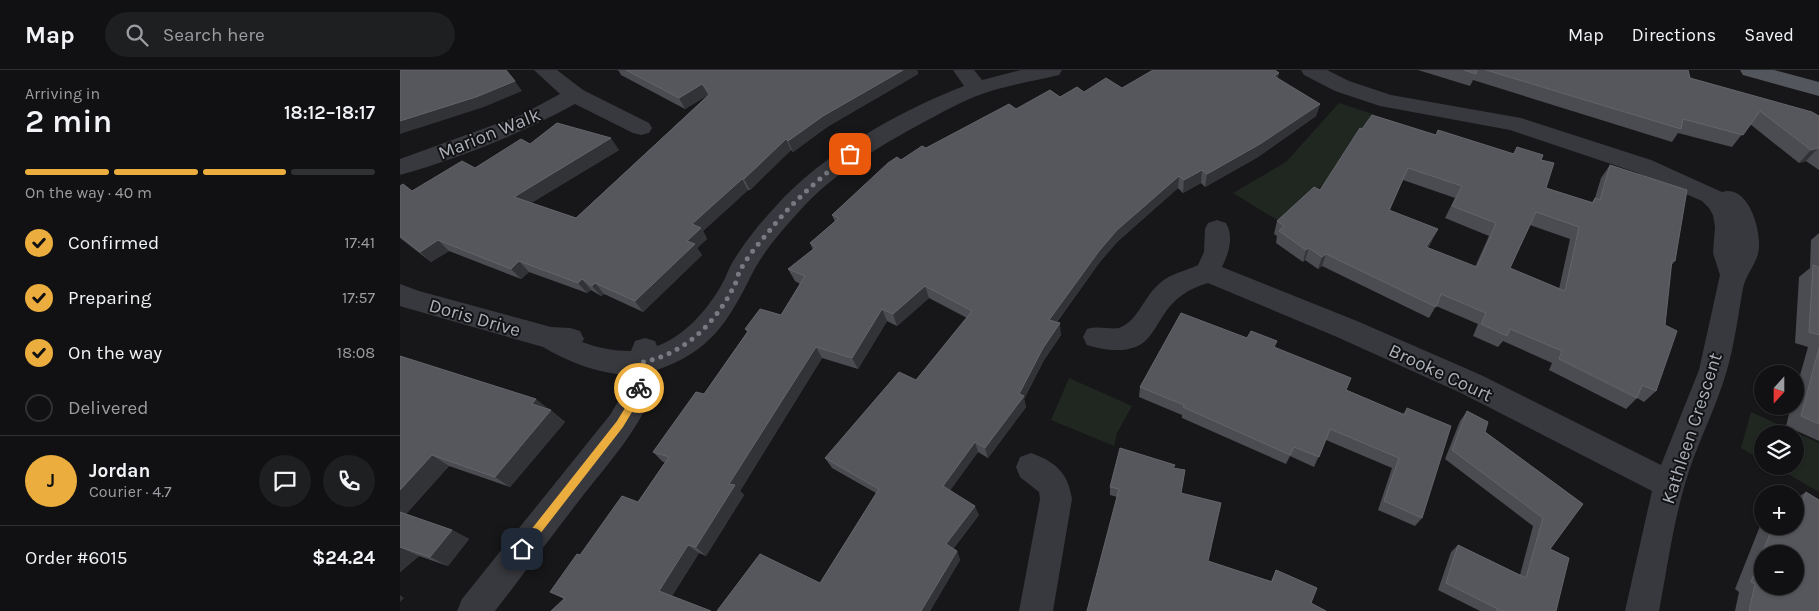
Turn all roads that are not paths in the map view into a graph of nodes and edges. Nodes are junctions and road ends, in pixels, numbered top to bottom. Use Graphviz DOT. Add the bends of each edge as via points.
graph roads {
  1 [pos="544,70"];
  2 [pos="963,70"];
  3 [pos="1052,70"];
  4 [pos="1311,70"];
  5 [pos="1750,70"];
  6 [pos="977,88"];
  7 [pos="1819,89"];
  8 [pos="575,95"];
  9 [pos="641,128"];
  10 [pos="400,167"];
  11 [pos="1217,228"];
  12 [pos="1207,272"];
  13 [pos="400,294"];
  14 [pos="1097,337"];
  15 [pos="644,355"];
  16 [pos="1031,467"];
  17 [pos="1669,484"];
  18 [pos="474,611"];
  19 [pos="1036,611"];
  20 [pos="1642,611"];
  1 -- 8 [label="street"];
  2 -- 6 [label="street"];
  3 -- 6 [label="street, Doris Drive"];
  4 -- 17 [label="street, Kathleen Crescent" via="1342,86 1388,101 1513,123 1643,166 1710,195 1718,204 1725,215 1726,253 1733,275 1713,370"];
  5 -- 7 [label="main road"];
  6 -- 15 [label="street, Doris Drive" via="885,133 850,154 814,182 770,229 739,273 721,307 694,339 660,359"];
  8 -- 9 [label="street"];
  8 -- 10 [label="street, Marion Walk" via="529,120"];
  11 -- 12 [label="street" via="1217,252"];
  12 -- 14 [label="street" via="1186,279 1164,295 1130,336 1120,340"];
  12 -- 17 [label="street, Brooke Court" via="1471,384"];
  13 -- 15 [label="street, Doris Drive" via="551,338 568,349 609,362"];
  15 -- 18 [label="street" via="642,380 635,400 620,424"];
  16 -- 19 [label="street" via="1054,485 1056,499"];
  17 -- 20 [label="street, Kathleen Crescent"];
}
